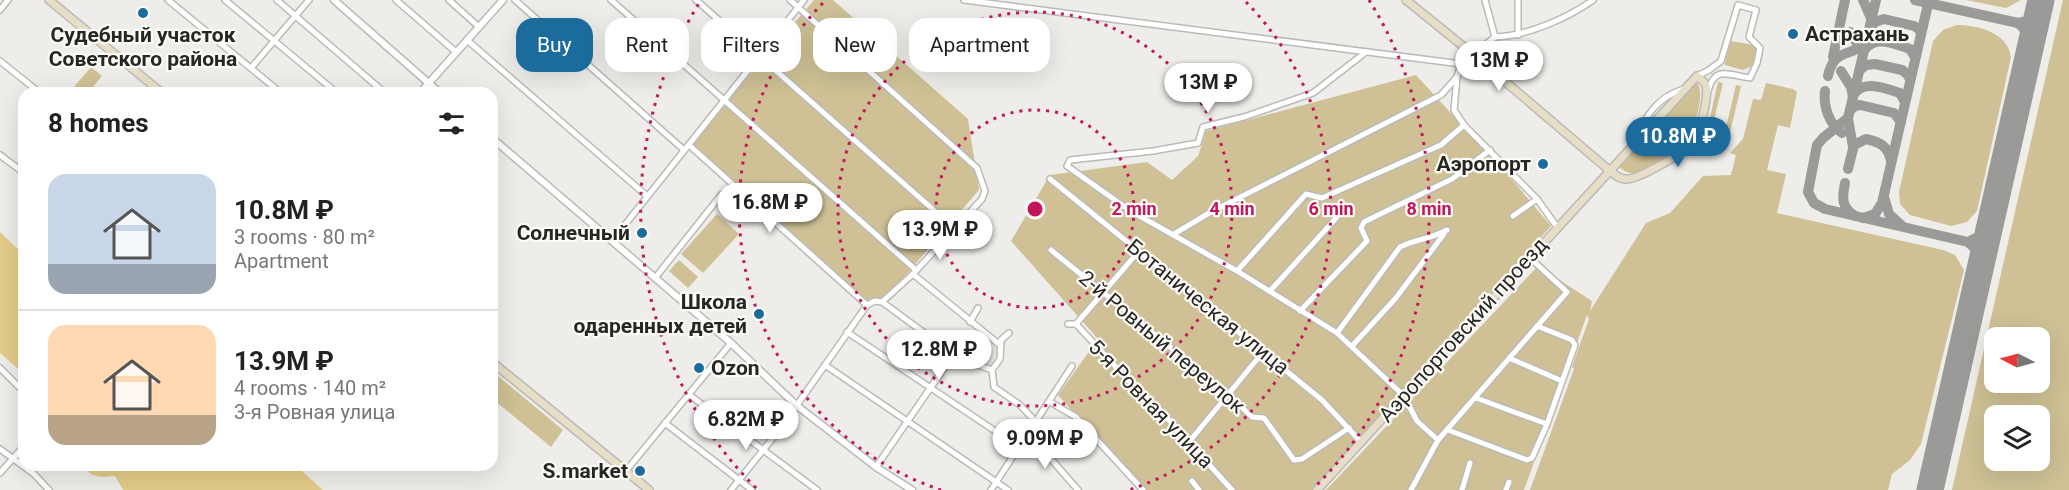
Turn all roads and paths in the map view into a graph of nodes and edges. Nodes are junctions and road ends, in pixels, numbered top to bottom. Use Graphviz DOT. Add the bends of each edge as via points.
graph roads {
  1 [pos="9,0"];
  2 [pos="49,0"];
  3 [pos="168,0"];
  4 [pos="225,0"];
  5 [pos="277,0"];
  6 [pos="309,0"];
  7 [pos="334,0"];
  8 [pos="396,0"];
  9 [pos="449,0"];
  10 [pos="503,0"];
  11 [pos="515,0"];
  12 [pos="611,0"];
  13 [pos="696,0"];
  14 [pos="790,0"];
  15 [pos="804,0"];
  16 [pos="964,0"];
  17 [pos="1485,0"];
  18 [pos="1518,0"];
  19 [pos="1593,0"];
  20 [pos="1409,1"];
  21 [pos="798,7"];
  22 [pos="0,10"];
  23 [pos="296,16"];
  24 [pos="717,18"];
  25 [pos="790,18"];
  26 [pos="479,27"];
  27 [pos="1518,35"];
  28 [pos="1496,37"];
  29 [pos="467,40"];
  30 [pos="274,41"];
  31 [pos="456,52"];
  32 [pos="1366,52"];
  33 [pos="1474,55"];
  34 [pos="0,61"];
  35 [pos="1461,64"];
  36 [pos="251,68"];
  37 [pos="748,72"];
  38 [pos="779,72"];
  39 [pos="1697,76"];
  40 [pos="1457,77"];
  41 [pos="429,83"];
  42 [pos="32,87"];
  43 [pos="151,87"];
  44 [pos="274,87"];
  45 [pos="330,87"];
  46 [pos="378,87"];
  47 [pos="425,87"];
  48 [pos="433,87"];
  49 [pos="1706,95"];
  50 [pos="724,101"];
  51 [pos="1464,125"];
  52 [pos="498,143"];
  53 [pos="686,147"];
  54 [pos="1490,150"];
  55 [pos="0,155"];
  56 [pos="18,168"];
  57 [pos="1610,170"];
  58 [pos="1050,179"];
  59 [pos="721,195"];
  60 [pos="647,196"];
  61 [pos="1537,199"];
  62 [pos="1513,216"];
  63 [pos="1337,217"];
  64 [pos="1557,227"];
  65 [pos="954,228"];
  66 [pos="1174,234"];
  67 [pos="612,241"];
  68 [pos="1051,250"];
  69 [pos="1139,251"];
  70 [pos="1529,258"];
  71 [pos="1237,271"];
  72 [pos="915,272"];
  73 [pos="655,278"];
  74 [pos="1270,291"];
  75 [pos="1104,292"];
  76 [pos="882,302"];
  77 [pos="867,305"];
  78 [pos="978,308"];
  79 [pos="1300,311"];
  80 [pos="970,322"];
  81 [pos="1068,324"];
  82 [pos="1076,324"];
  83 [pos="1537,326"];
  84 [pos="847,332"];
  85 [pos="1009,333"];
  86 [pos="1337,333"];
  87 [pos="731,343"];
  88 [pos="1000,345"];
  89 [pos="1352,346"];
  90 [pos="955,352"];
  91 [pos="1263,352"];
  92 [pos="1509,358"];
  93 [pos="825,365"];
  94 [pos="1072,366"];
  95 [pos="498,367"];
  96 [pos="0,368"];
  97 [pos="992,370"];
  98 [pos="1562,381"];
  99 [pos="18,386"];
  100 [pos="930,388"];
  101 [pos="688,394"];
  102 [pos="1229,395"];
  103 [pos="1404,396"];
  104 [pos="1476,398"];
  105 [pos="1050,402"];
  106 [pos="796,405"];
  107 [pos="908,422"];
  108 [pos="1036,422"];
  109 [pos="665,423"];
  110 [pos="1547,424"];
  111 [pos="1348,428"];
  112 [pos="1448,430"];
  113 [pos="1029,434"];
  114 [pos="1438,440"];
  115 [pos="1361,441"];
  116 [pos="1189,442"];
  117 [pos="1019,447"];
  118 [pos="0,449"];
  119 [pos="764,449"];
  120 [pos="18,453"];
  121 [pos="14,458"];
  122 [pos="18,461"];
  123 [pos="1470,463"];
  124 [pos="876,467"];
  125 [pos="30,471"];
  126 [pos="625,472"];
  127 [pos="0,473"];
  128 [pos="739,480"];
  129 [pos="1192,481"];
  130 [pos="996,482"];
  131 [pos="1509,482"];
  132 [pos="49,490"];
  133 [pos="649,490"];
  134 [pos="731,490"];
  135 [pos="752,490"];
  136 [pos="817,490"];
  137 [pos="912,490"];
  138 [pos="991,490"];
  139 [pos="1008,490"];
  140 [pos="1078,490"];
  141 [pos="1143,490"];
  142 [pos="1199,490"];
  143 [pos="1232,490"];
  144 [pos="1317,490"];
  145 [pos="1411,490"];
  146 [pos="1462,490"];
  147 [pos="1506,490"];
  1 -- 22 [label="street"];
  2 -- 43 [label="main road"];
  3 -- 36 [label="street"];
  4 -- 30 [label="street"];
  5 -- 23 [label="street"];
  6 -- 23 [label="street"];
  7 -- 41 [label="street"];
  8 -- 31 [label="street"];
  9 -- 26 [label="street"];
  10 -- 26 [label="street"];
  11 -- 53 [label="street"];
  12 -- 50 [label="street"];
  13 -- 24 [label="street"];
  14 -- 21 [label="street"];
  15 -- 21 [label="street"];
  16 -- 32 [label="street"];
  17 -- 28 [label="street"];
  18 -- 27 [label="street"];
  19 -- 27 [label="street"];
  20 -- 33 [label="main road"];
  21 -- 25 [label="street"];
  21 -- 65 [label="street" via="977,168 986,191"];
  23 -- 30 [label="street"];
  23 -- 46 [label="street"];
  26 -- 29 [label="street"];
  27 -- 28 [label="street"];
  28 -- 33 [label="street"];
  29 -- 31 [label="street"];
  29 -- 60 [label="street"];
  30 -- 36 [label="street"];
  30 -- 45 [label="street"];
  31 -- 41 [label="street"];
  32 -- 35 [label="street"];
  32 -- 66 [label="street" via="1313,93 1203,127 1198,142 1070,160 1066,166 1129,210"];
  33 -- 35 [label="street"];
  33 -- 57 [label="main road"];
  34 -- 42 [label="street"];
  35 -- 40 [label="street"];
  36 -- 44 [label="street"];
  37 -- 50 [label="street"];
  38 -- 65 [label="street"];
  39 -- 49 [label="main road" via="1706,86"];
  39 -- 49 [label="street" via="1720,61 1738,5 1756,10 1749,37 1760,48 1750,78 1715,75"];
  39 -- 57 [label="main road, Аэропортовский проезд"];
  40 -- 51 [label="street" via="1454,110"];
  40 -- 66 [label="street" via="1441,95"];
  41 -- 47 [label="street"];
  41 -- 48 [label="street"];
  49 -- 57 [label="main road" via="1692,144 1633,179 1621,178"];
  50 -- 53 [label="street"];
  50 -- 72 [label="street"];
  51 -- 54 [label="street"];
  51 -- 71 [label="street" via="1441,145 1322,198 1306,194"];
  52 -- 67 [label="street"];
  53 -- 60 [label="street"];
  53 -- 77 [label="street"];
  54 -- 61 [label="street"];
  54 -- 79 [label="street" via="1452,179 1364,222 1361,228 1367,241"];
  55 -- 56 [label="street"];
  57 -- 64 [label="main road, Аэропортовский проезд"];
  58 -- 69 [label="street, Ботаническая улица"];
  59 -- 73 [label="street"];
  60 -- 67 [label="street"];
  61 -- 62 [label="street"];
  61 -- 64 [label="street"];
  63 -- 74 [label="street"];
  64 -- 70 [label="main road, Аэропортовский проезд"];
  65 -- 72 [label="street"];
  66 -- 71 [label="street"];
  67 -- 73 [label="street"];
  68 -- 75 [label="street, 2-й Ровный переулок"];
  69 -- 75 [label="street"];
  69 -- 91 [label="street, Ботаническая улица"];
  70 -- 83 [label="street" via="1567,292"];
  70 -- 103 [label="main road, Аэропортовский проезд"];
  71 -- 74 [label="street"];
  72 -- 76 [label="street"];
  72 -- 80 [label="street"];
  73 -- 87 [label="street"];
  74 -- 79 [label="street"];
  75 -- 82 [label="street"];
  75 -- 102 [label="street, 2-й Ровный переулок"];
  76 -- 77 [label="street"];
  76 -- 90 [label="street"];
  77 -- 84 [label="street"];
  78 -- 80 [label="street"];
  79 -- 86 [label="street"];
  80 -- 88 [label="street"];
  81 -- 82 [label="street, 5-я Ровная улица"];
  82 -- 116 [label="street, 5-я Ровная улица"];
  83 -- 92 [label="street"];
  83 -- 98 [label="street" via="1574,342"];
  84 -- 93 [label="street"];
  84 -- 100 [label="street"];
  85 -- 88 [label="street"];
  86 -- 89 [label="street"];
  86 -- 89 [label="street" via="1400,246 1447,230"];
  87 -- 101 [label="street"];
  87 -- 106 [label="street"];
  88 -- 97 [label="street" via="1001,355"];
  89 -- 103 [label="street"];
  90 -- 97 [label="street"];
  90 -- 100 [label="street"];
  91 -- 102 [label="street"];
  91 -- 111 [label="street, Ботаническая улица" via="1322,400"];
  92 -- 98 [label="street"];
  92 -- 104 [label="street"];
  93 -- 106 [label="street"];
  93 -- 107 [label="street"];
  94 -- 105 [label="street"];
  95 -- 126 [label="main road"];
  96 -- 99 [label="street"];
  97 -- 108 [label="street" via="994,387 1017,402"];
  98 -- 110 [label="street"];
  100 -- 107 [label="street"];
  100 -- 117 [label="street"];
  101 -- 109 [label="street"];
  101 -- 119 [label="street"];
  102 -- 111 [label="street, 2-й Ровный переулок" via="1252,417 1263,418 1294,460 1302,459"];
  102 -- 116 [label="street"];
  103 -- 114 [label="street" via="1417,421"];
  103 -- 115 [label="main road, Аэропортовский проезд"];
  104 -- 110 [label="street"];
  104 -- 112 [label="street"];
  105 -- 108 [label="street"];
  105 -- 141 [label="street" via="1076,417"];
  106 -- 119 [label="street"];
  106 -- 124 [label="street"];
  107 -- 124 [label="street"];
  107 -- 130 [label="street"];
  108 -- 113 [label="street"];
  109 -- 126 [label="street"];
  109 -- 128 [label="street"];
  110 -- 112 [label="street" via="1532,458 1527,460"];
  111 -- 115 [label="street, Ботаническая улица"];
  112 -- 114 [label="street"];
  113 -- 117 [label="street"];
  113 -- 140 [label="street"];
  114 -- 145 [label="street"];
  115 -- 144 [label="main road, Аэропортовский проезд"];
  116 -- 143 [label="street, 5-я Ровная улица"];
  117 -- 130 [label="street"];
  118 -- 121 [label="street"];
  119 -- 128 [label="street"];
  119 -- 136 [label="street"];
  120 -- 121 [label="street"];
  121 -- 122 [label="street"];
  121 -- 127 [label="street"];
  123 -- 146 [label="street"];
  124 -- 137 [label="street"];
  125 -- 132 [label="street"];
  126 -- 133 [label="main road"];
  128 -- 134 [label="street"];
  128 -- 135 [label="street"];
  129 -- 142 [label="street"];
  130 -- 138 [label="street"];
  130 -- 139 [label="street"];
  131 -- 147 [label="street"];
}
